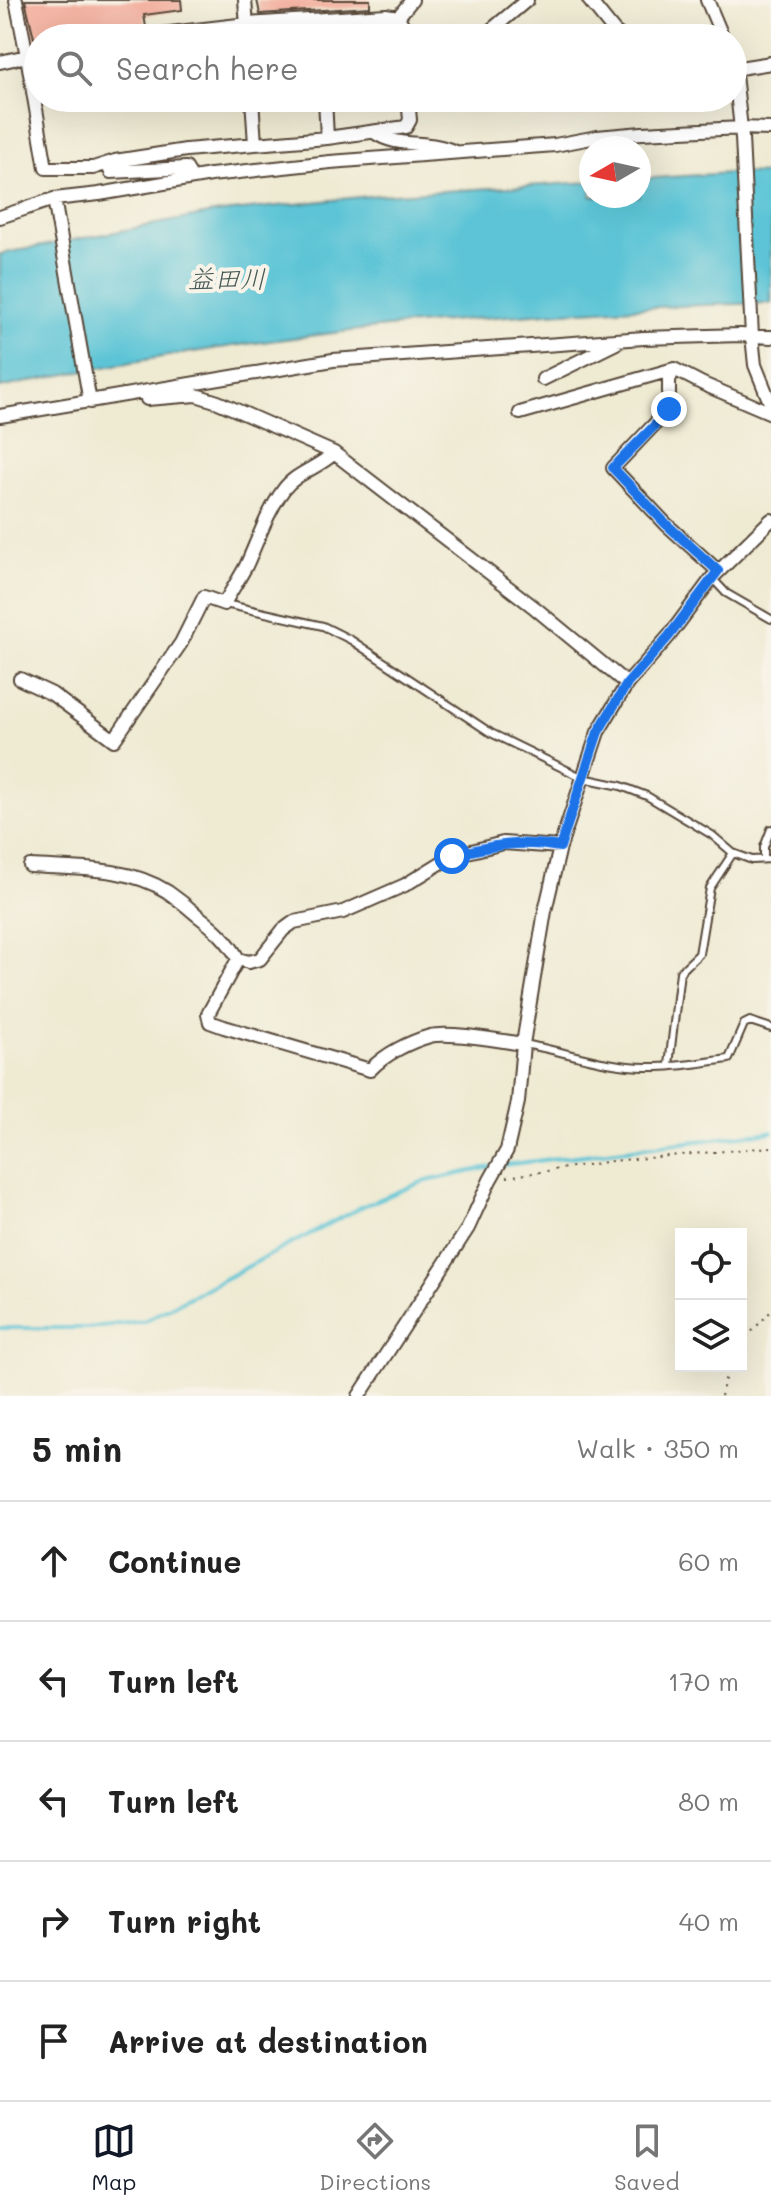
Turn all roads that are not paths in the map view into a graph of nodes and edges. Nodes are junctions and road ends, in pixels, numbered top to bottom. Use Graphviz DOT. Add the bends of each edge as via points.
graph roads {
  1 [pos="16,0"];
  2 [pos="245,0"];
  3 [pos="412,0"];
  4 [pos="527,0"];
  5 [pos="589,0"];
  6 [pos="707,0"];
  7 [pos="398,17"];
  8 [pos="320,20"];
  9 [pos="247,24"];
  10 [pos="320,24"];
  11 [pos="402,24"];
  12 [pos="498,24"];
  13 [pos="606,24"];
  14 [pos="717,24"];
  15 [pos="24,28"];
  16 [pos="24,57"];
  17 [pos="0,62"];
  18 [pos="771,63"];
  19 [pos="747,68"];
  20 [pos="39,112"];
  21 [pos="253,112"];
  22 [pos="326,112"];
  23 [pos="409,112"];
  24 [pos="739,112"];
  25 [pos="771,129"];
  26 [pos="374,132"];
  27 [pos="742,133"];
  28 [pos="327,138"];
  29 [pos="255,144"];
  30 [pos="456,153"];
  31 [pos="107,164"];
  32 [pos="192,178"];
  33 [pos="54,199"];
  34 [pos="0,217"];
  35 [pos="751,331"];
  36 [pos="771,337"];
  37 [pos="623,339"];
  38 [pos="674,369"];
  39 [pos="543,379"];
  40 [pos="123,396"];
  41 [pos="89,397"];
  42 [pos="771,405"];
  43 [pos="520,413"];
  44 [pos="771,413"];
  45 [pos="0,416"];
  46 [pos="334,453"];
  47 [pos="771,520"];
  48 [pos="715,574"];
  49 [pos="224,604"];
  50 [pos="771,619"];
  51 [pos="20,679"];
  52 [pos="627,684"];
  53 [pos="583,778"];
  54 [pos="771,829"];
  55 [pos="560,847"];
  56 [pos="733,853"];
  57 [pos="767,859"];
  58 [pos="30,866"];
  59 [pos="238,959"];
  60 [pos="771,1028"];
  61 [pos="523,1044"];
  62 [pos="669,1065"];
  63 [pos="359,1396"];
  1 -- 15 [label="street"];
  2 -- 9 [label="street"];
  3 -- 7 [label="street"];
  4 -- 12 [label="street"];
  5 -- 13 [label="street"];
  6 -- 14 [label="street"];
  7 -- 8 [label="street"];
  7 -- 11 [label="street"];
  8 -- 9 [label="street"];
  8 -- 10 [label="street"];
  16 -- 17 [label="street"];
  18 -- 19 [label="street"];
  20 -- 31 [label="street" via="46,168"];
  21 -- 29 [label="street"];
  22 -- 28 [label="street"];
  23 -- 26 [label="street" via="406,127"];
  24 -- 27 [label="street"];
  25 -- 27 [label="street"];
  26 -- 28 [label="street"];
  26 -- 30 [label="street" via="383,139 444,146"];
  27 -- 30 [label="street" via="642,133"];
  27 -- 35 [label="street"];
  28 -- 29 [label="street"];
  29 -- 31 [label="street"];
  30 -- 32 [label="street"];
  31 -- 32 [label="street" via="111,172 186,168"];
  32 -- 33 [label="street"];
  33 -- 34 [label="street"];
  33 -- 41 [label="street"];
  35 -- 36 [label="street"];
  35 -- 37 [label="street"];
  35 -- 42 [label="street" via="755,365"];
  37 -- 39 [label="street"];
  37 -- 40 [label="street" via="333,360"];
  38 -- 43 [label="street"];
  38 -- 44 [label="street"];
  38 -- 48 [label="street" via="669,409 613,468"];
  40 -- 41 [label="street"];
  40 -- 46 [label="street" via="135,400 196,395"];
  41 -- 45 [label="street"];
  46 -- 49 [label="street" via="285,489"];
  46 -- 52 [label="street"];
  47 -- 48 [label="street"];
  48 -- 50 [label="lane" via="726,593"];
  48 -- 52 [label="street"];
  49 -- 51 [label="street" via="204,597 181,643 114,740 52,694"];
  49 -- 53 [label="lane" via="323,626 491,733"];
  52 -- 53 [label="street" via="598,732"];
  53 -- 55 [label="street"];
  53 -- 56 [label="lane" via="647,796"];
  54 -- 57 [label="lane" via="764,847"];
  55 -- 59 [label="street" via="503,843 452,856 405,885 343,912 294,922 260,959"];
  55 -- 61 [label="street"];
  56 -- 57 [label="lane"];
  56 -- 62 [label="lane" via="710,888 699,954 680,972"];
  58 -- 59 [label="street" via="108,871 166,891 209,924"];
  59 -- 61 [label="street" via="208,1014 210,1022 370,1070 399,1049 432,1035"];
  60 -- 62 [label="lane" via="744,1024 729,1059"];
  61 -- 62 [label="lane" via="611,1064"];
  61 -- 63 [label="street" via="507,1150 460,1241"];
}
